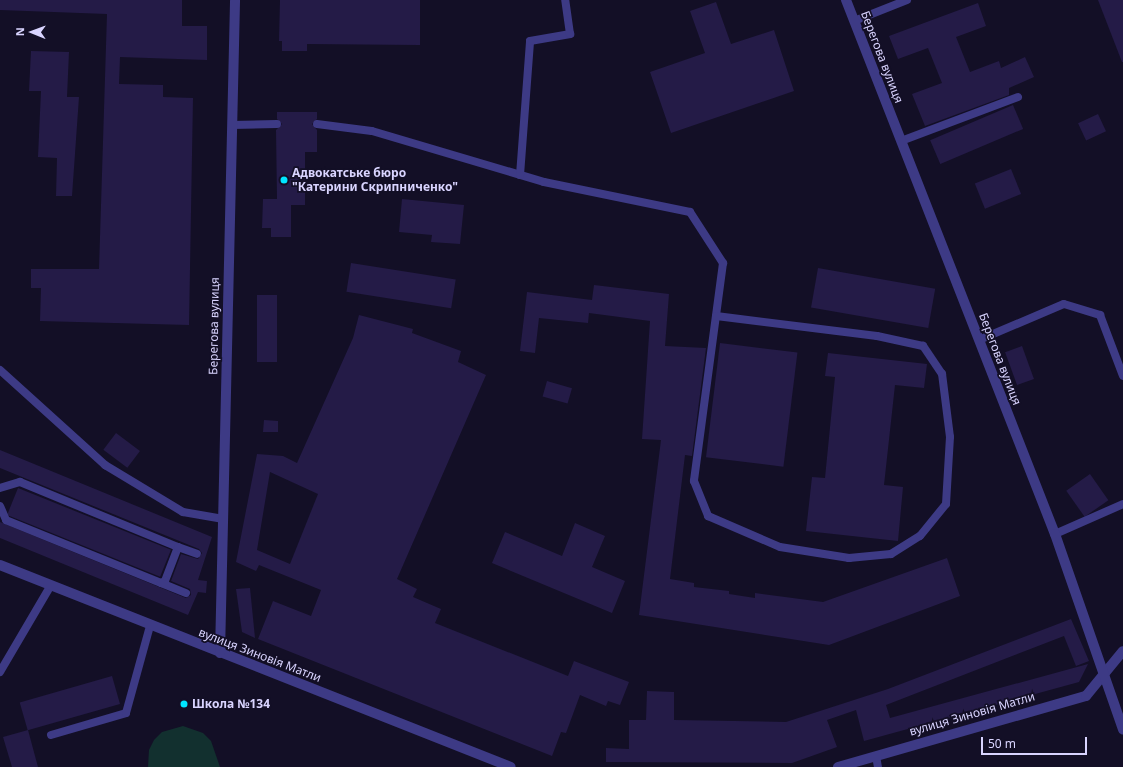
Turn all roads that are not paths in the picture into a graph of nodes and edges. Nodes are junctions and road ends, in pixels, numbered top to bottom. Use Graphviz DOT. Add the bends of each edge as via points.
graph roads {
  1 [pos="235,0"];
  2 [pos="565,0"];
  3 [pos="846,0"];
  4 [pos="907,0"];
  5 [pos="854,21"];
  6 [pos="1018,97"];
  7 [pos="277,124"];
  8 [pos="317,124"];
  9 [pos="232,125"];
  10 [pos="901,141"];
  11 [pos="520,175"];
  12 [pos="716,316"];
  13 [pos="979,340"];
  14 [pos="0,370"];
  15 [pos="1123,376"];
  16 [pos="0,488"];
  17 [pos="1123,504"];
  18 [pos="0,506"];
  19 [pos="223,519"];
  20 [pos="1055,534"];
  21 [pos="178,548"];
  22 [pos="197,554"];
  23 [pos="0,565"];
  24 [pos="161,583"];
  25 [pos="51,586"];
  26 [pos="186,593"];
  27 [pos="150,626"];
  28 [pos="1123,651"];
  29 [pos="220,653"];
  30 [pos="0,672"];
  31 [pos="1106,675"];
  32 [pos="1123,729"];
  33 [pos="51,735"];
  34 [pos="876,756"];
  35 [pos="511,767"];
  36 [pos="838,767"];
  37 [pos="878,767"];
  1 -- 9 [label="street, Берегова вулиця"];
  2 -- 11 [label="lane" via="570,34 530,42"];
  3 -- 5 [label="street, Берегова вулиця"];
  4 -- 5 [label="lane"];
  5 -- 10 [label="street, Берегова вулиця"];
  6 -- 10 [label="lane"];
  7 -- 9 [label="lane"];
  8 -- 11 [label="lane" via="372,131"];
  9 -- 19 [label="street, Берегова вулиця"];
  10 -- 13 [label="street, Берегова вулиця"];
  11 -- 12 [label="lane" via="690,212 723,263"];
  12 -- 12 [label="lane" via="694,481 708,516 780,547 849,558 891,554 920,536 946,504 950,437 942,374 923,346 877,336"];
  13 -- 15 [label="lane" via="1064,304 1100,315"];
  13 -- 20 [label="street, Берегова вулиця"];
  14 -- 19 [label="lane" via="106,465 183,512"];
  16 -- 21 [label="lane" via="20,482"];
  17 -- 20 [label="lane"];
  18 -- 24 [label="lane" via="6,520"];
  19 -- 29 [label="street, Берегова вулиця"];
  20 -- 31 [label="street, Берегова вулиця"];
  21 -- 22 [label="lane"];
  21 -- 24 [label="lane" via="165,581"];
  23 -- 25 [label="street, вулиця Зиновія Матли"];
  24 -- 26 [label="lane"];
  25 -- 27 [label="street, вулиця Зиновія Матли"];
  25 -- 30 [label="lane"];
  27 -- 29 [label="street, вулиця Зиновія Матли"];
  27 -- 33 [label="lane" via="126,713"];
  28 -- 31 [label="street, вулиця Зиновія Матли"];
  29 -- 35 [label="street, вулиця Зиновія Матли"];
  31 -- 32 [label="street, Берегова вулиця"];
  31 -- 34 [label="street, вулиця Зиновія Матли" via="1086,696"];
  34 -- 36 [label="street, вулиця Зиновія Матли"];
  34 -- 37 [label="lane"];
}
